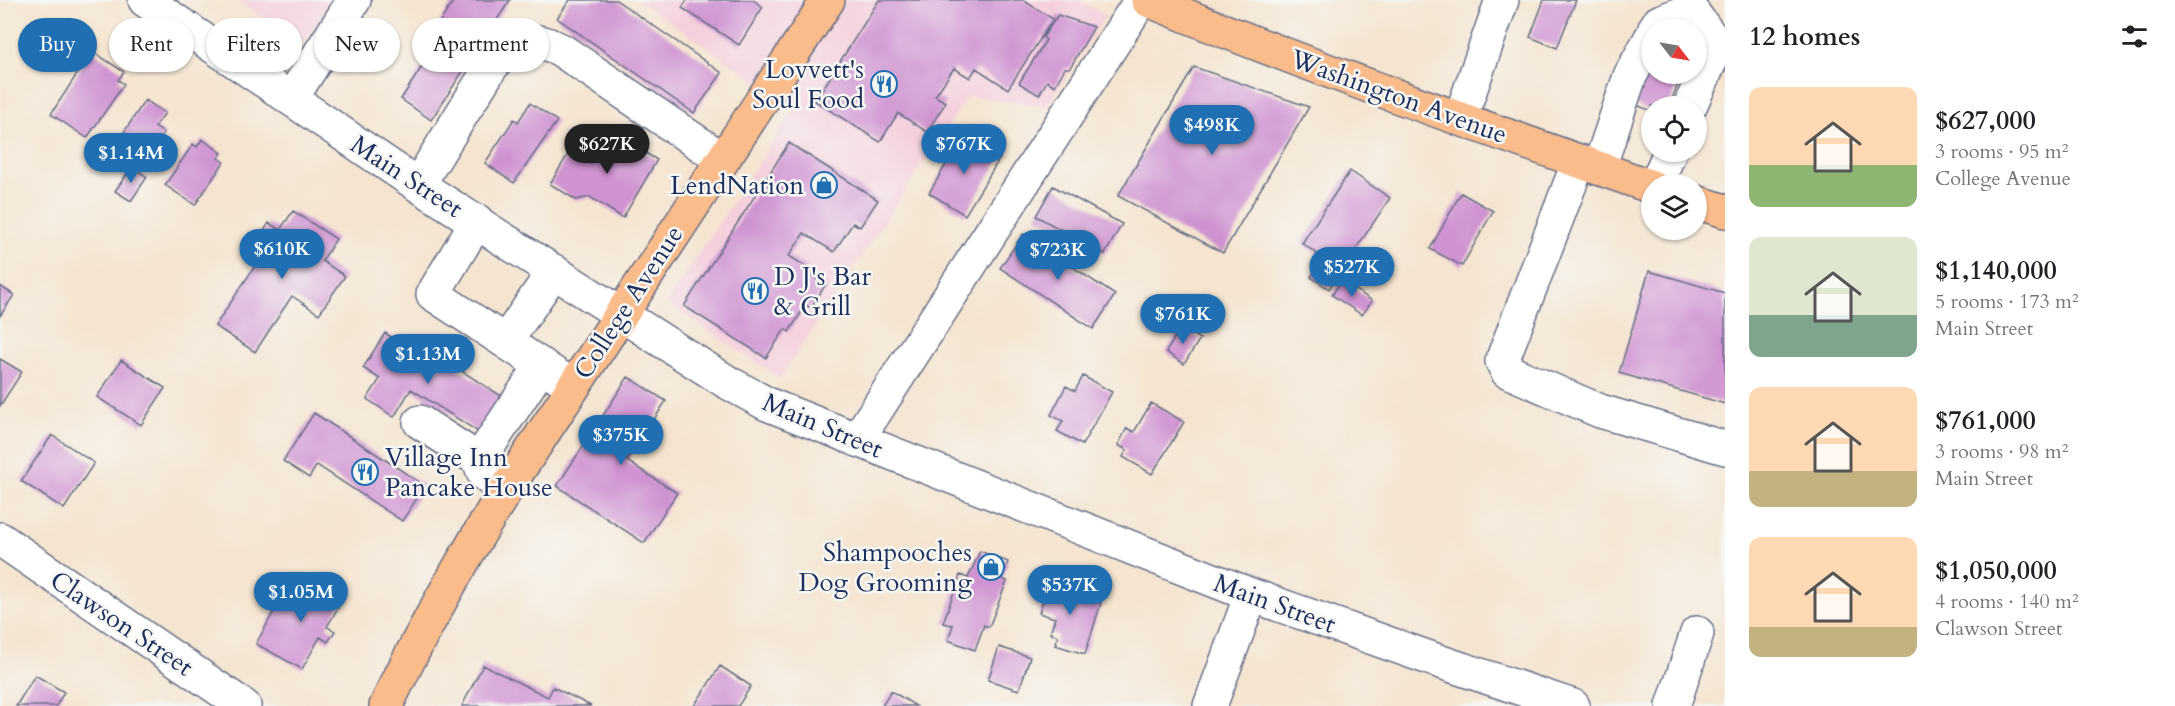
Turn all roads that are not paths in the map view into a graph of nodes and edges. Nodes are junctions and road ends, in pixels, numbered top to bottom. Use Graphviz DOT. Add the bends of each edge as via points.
graph roads {
  1 [pos="146,0"];
  2 [pos="354,0"];
  3 [pos="828,0"];
  4 [pos="1502,0"];
  5 [pos="1154,1"];
  6 [pos="1669,18"];
  7 [pos="1697,18"];
  8 [pos="1707,32"];
  9 [pos="1641,56"];
  10 [pos="1707,68"];
  11 [pos="291,99"];
  12 [pos="1460,119"];
  13 [pos="722,159"];
  14 [pos="1589,165"];
  15 [pos="1641,183"];
  16 [pos="418,185"];
  17 [pos="1707,205"];
  18 [pos="1725,211"];
  19 [pos="477,221"];
  20 [pos="554,271"];
  21 [pos="621,312"];
  22 [pos="506,341"];
  23 [pos="542,365"];
  24 [pos="573,386"];
  25 [pos="420,422"];
  26 [pos="857,440"];
  27 [pos="1725,448"];
  28 [pos="479,460"];
  29 [pos="505,491"];
  30 [pos="0,539"];
  31 [pos="1251,595"];
  32 [pos="1697,633"];
  33 [pos="244,706"];
  34 [pos="386,706"];
  35 [pos="1210,706"];
  36 [pos="1573,706"];
  37 [pos="1673,706"];
  1 -- 11 [label="street, Main Street"];
  2 -- 11 [label="street"];
  3 -- 13 [label="main road, College Avenue"];
  4 -- 12 [label="street"];
  5 -- 12 [label="main road, Washington Avenue" via="1244,39"];
  5 -- 26 [label="street"];
  6 -- 7 [label="street" via="1682,13"];
  8 -- 10 [label="street" via="1714,53"];
  9 -- 14 [label="street"];
  11 -- 16 [label="street, Main Street"];
  12 -- 14 [label="main road, Washington Avenue"];
  13 -- 16 [label="street" via="561,51 546,43 530,41 514,45 491,67"];
  13 -- 21 [label="main road, College Avenue"];
  14 -- 15 [label="main road, Washington Avenue"];
  14 -- 27 [label="street" via="1502,360 1507,371 1600,411"];
  16 -- 19 [label="street, Main Street"];
  17 -- 18 [label="main road"];
  19 -- 20 [label="street, Main Street"];
  19 -- 22 [label="street" via="433,294"];
  20 -- 21 [label="street, Main Street"];
  20 -- 22 [label="street"];
  21 -- 24 [label="main road, College Avenue"];
  21 -- 26 [label="street, Main Street" via="767,404"];
  22 -- 23 [label="street"];
  23 -- 24 [label="street"];
  23 -- 28 [label="street"];
  24 -- 29 [label="main road, College Avenue"];
  25 -- 28 [label="street"];
  26 -- 31 [label="street, Main Street"];
  28 -- 29 [label="street" via="484,474"];
  29 -- 34 [label="main road, College Avenue" via="464,557"];
  30 -- 33 [label="street, Clawson Street"];
  31 -- 35 [label="street"];
  31 -- 36 [label="street, Main Street"];
  32 -- 37 [label="street"];
}
